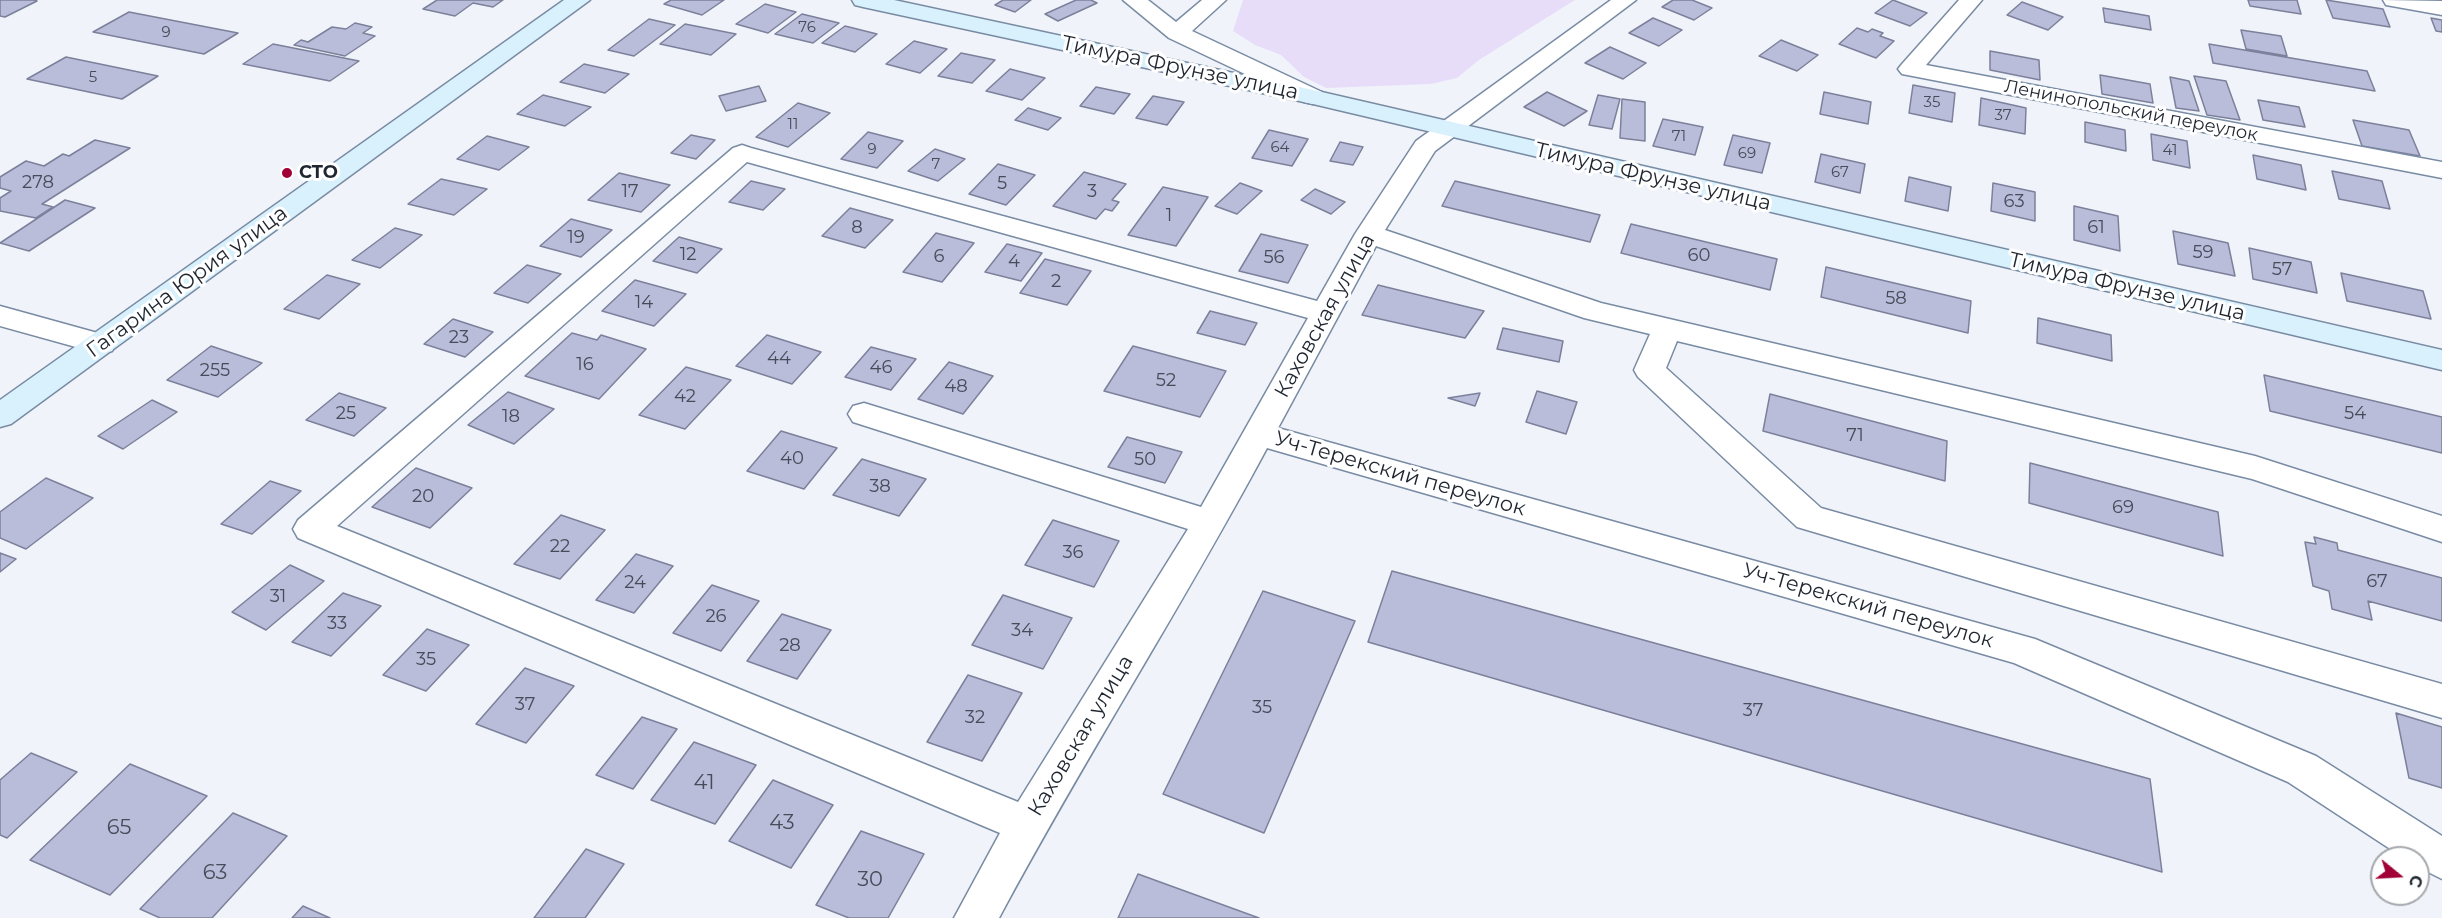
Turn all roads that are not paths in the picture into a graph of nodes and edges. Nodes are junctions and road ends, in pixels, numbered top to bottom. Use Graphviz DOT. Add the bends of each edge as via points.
graph roads {
  1 [pos="579,0"];
  2 [pos="863,0"];
  3 [pos="1134,0"];
  4 [pos="1215,0"];
  5 [pos="1625,0"];
  6 [pos="1971,0"];
  7 [pos="2394,0"];
  8 [pos="2442,8"];
  9 [pos="1177,33"];
  10 [pos="1313,97"];
  11 [pos="1446,129"];
  12 [pos="2442,170"];
  13 [pos="1369,234"];
  14 [pos="1326,313"];
  15 [pos="0,316"];
  16 [pos="1667,330"];
  17 [pos="101,344"];
  18 [pos="2442,360"];
  19 [pos="864,414"];
  20 [pos="0,417"];
  21 [pos="1261,435"];
  22 [pos="1210,523"];
  23 [pos="2442,529"];
  24 [pos="2442,700"];
  25 [pos="1027,825"];
  26 [pos="2442,859"];
  27 [pos="976,918"];
  1 -- 17 [label="main road, Гагарина Юрия улица"];
  2 -- 10 [label="main road, Тимура Фрунзе улица"];
  3 -- 9 [label="street"];
  4 -- 9 [label="street, Тимура Фрунзе улица"];
  5 -- 11 [label="street, Каховская улица"];
  6 -- 12 [label="street, Ленинопольский переулок" via="1910,69"];
  7 -- 8 [label="street"];
  9 -- 10 [label="street"];
  10 -- 11 [label="main road, Тимура Фрунзе улица"];
  11 -- 13 [label="street, Каховская улица" via="1425,146"];
  11 -- 18 [label="main road, Тимура Фрунзе улица"];
  13 -- 14 [label="street, Каховская улица"];
  13 -- 16 [label="street" via="1594,311"];
  14 -- 21 [label="street, Каховская улица"];
  14 -- 25 [label="street" via="742,153 310,529"];
  15 -- 17 [label="street"];
  16 -- 23 [label="street" via="2255,468"];
  16 -- 24 [label="street" via="1649,370 1809,518"];
  17 -- 20 [label="main road, Гагарина Юрия улица"];
  19 -- 22 [label="street"];
  21 -- 22 [label="street, Каховская улица"];
  21 -- 26 [label="street, Уч-Терекский переулок" via="2022,650 2302,769"];
  22 -- 25 [label="street, Каховская улица"];
  25 -- 27 [label="street, Каховская улица"];
}
